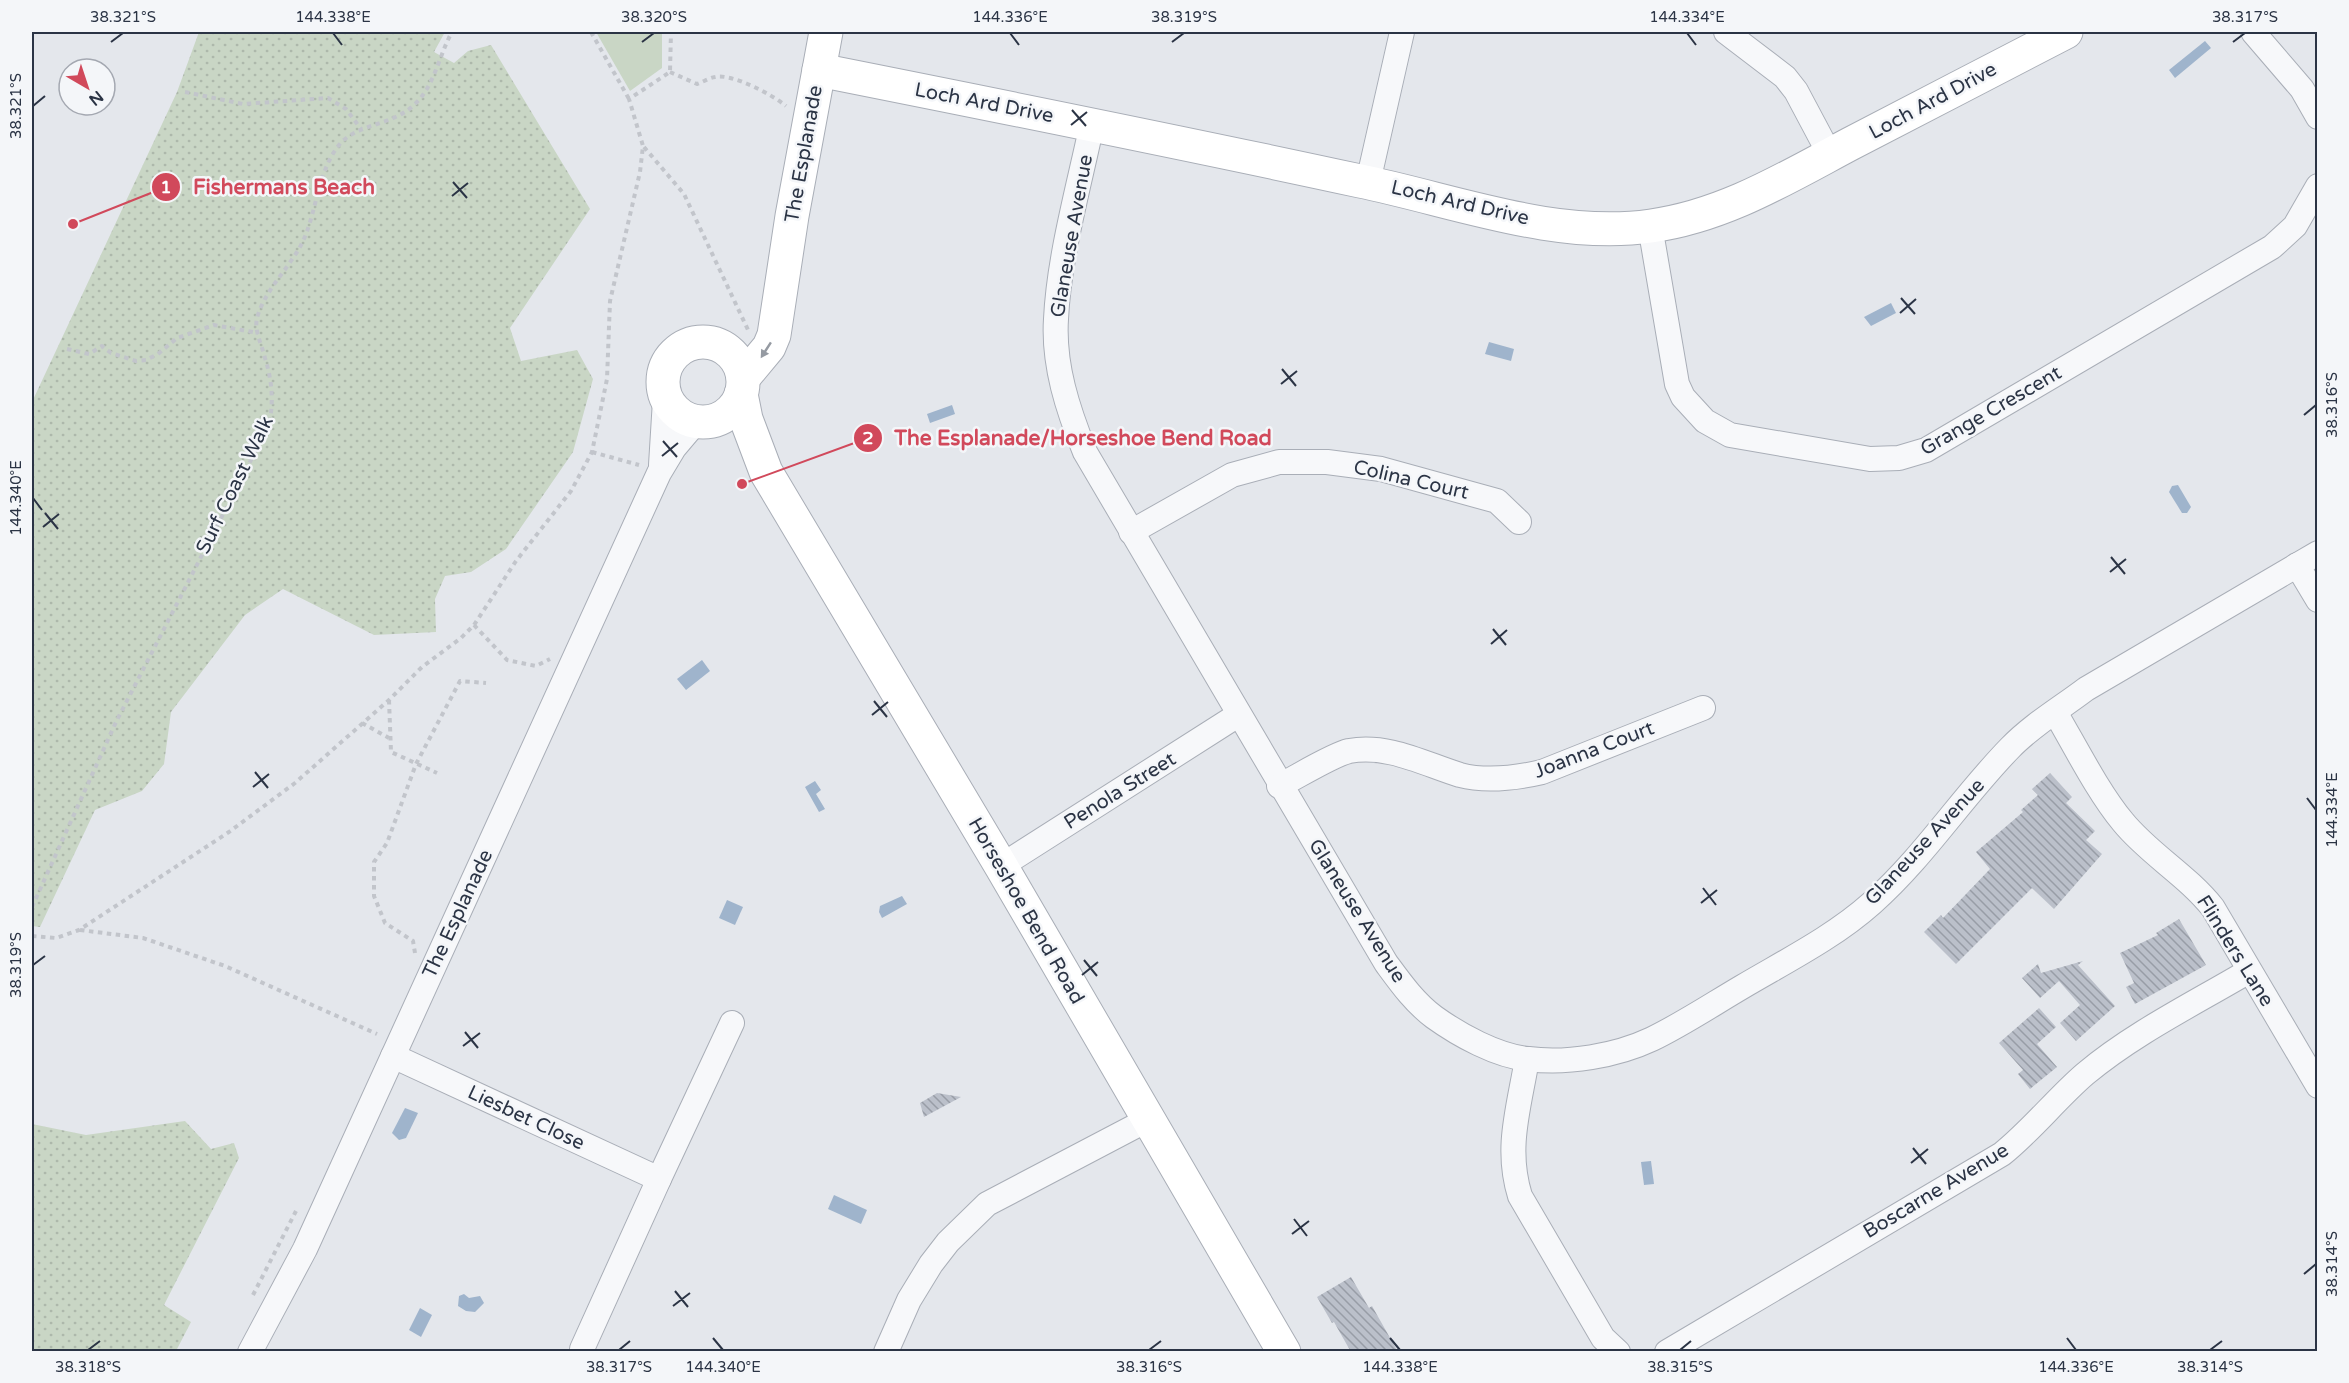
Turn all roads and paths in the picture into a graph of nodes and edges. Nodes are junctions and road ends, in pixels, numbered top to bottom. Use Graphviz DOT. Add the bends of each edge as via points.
graph roads {
  1 [pos="452,32"];
  2 [pos="591,32"];
  3 [pos="671,32"];
  4 [pos="826,32"];
  5 [pos="1402,32"];
  6 [pos="1726,32"];
  7 [pos="2066,32"];
  8 [pos="2253,32"];
  9 [pos="819,70"];
  10 [pos="670,72"];
  11 [pos="185,92"];
  12 [pos="629,99"];
  13 [pos="810,115"];
  14 [pos="2318,117"];
  15 [pos="1092,124"];
  16 [pos="362,129"];
  17 [pos="643,146"];
  18 [pos="1830,155"];
  19 [pos="1368,182"];
  20 [pos="2318,186"];
  21 [pos="1650,226"];
  22 [pos="783,276"];
  23 [pos="258,333"];
  24 [pos="736,339"];
  25 [pos="67,349"];
  26 [pos="742,385"];
  27 [pos="666,400"];
  28 [pos="707,422"];
  29 [pos="592,452"];
  30 [pos="649,469"];
  31 [pos="766,472"];
  32 [pos="635,475"];
  33 [pos="1519,522"];
  34 [pos="1131,532"];
  35 [pos="2307,559"];
  36 [pos="2318,600"];
  37 [pos="474,625"];
  38 [pos="555,650"];
  39 [pos="486,683"];
  40 [pos="389,700"];
  41 [pos="1703,708"];
  42 [pos="2055,712"];
  43 [pos="1238,716"];
  44 [pos="362,723"];
  45 [pos="389,738"];
  46 [pos="416,764"];
  47 [pos="437,773"];
  48 [pos="1279,786"];
  49 [pos="1001,866"];
  50 [pos="32,908"];
  51 [pos="79,930"];
  52 [pos="32,936"];
  53 [pos="411,960"];
  54 [pos="2249,971"];
  55 [pos="382,1023"];
  56 [pos="732,1023"];
  57 [pos="377,1034"];
  58 [pos="383,1050"];
  59 [pos="1527,1059"];
  60 [pos="2318,1086"];
  61 [pos="1147,1120"];
  62 [pos="659,1179"];
  63 [pos="297,1209"];
  64 [pos="250,1301"];
  65 [pos="582,1349"];
  66 [pos="250,1352"];
  67 [pos="886,1352"];
  68 [pos="1284,1352"];
  69 [pos="1618,1352"];
  70 [pos="1667,1352"];
  1 -- 16 [label="path, Surf Coast Walk" via="432,80 414,106 384,124"];
  2 -- 12 [label="path"];
  3 -- 10 [label="path"];
  4 -- 9 [label="street, The Esplanade"];
  5 -- 19 [label="street"];
  6 -- 18 [label="street" via="1796,91"];
  7 -- 18 [label="street, Loch Ard Drive"];
  8 -- 14 [label="street" via="2302,89"];
  9 -- 13 [label="street, The Esplanade"];
  9 -- 15 [label="street, Loch Ard Drive"];
  10 -- 12 [label="path"];
  10 -- 13 [label="path" via="697,84 718,76 756,87 786,106"];
  11 -- 16 [label="path" via="243,104 328,98 346,109"];
  12 -- 17 [label="path"];
  13 -- 22 [label="street, The Esplanade"];
  15 -- 19 [label="street, Loch Ard Drive"];
  15 -- 34 [label="street, Glaneuse Avenue" via="1060,284 1055,320 1058,358 1073,422 1085,452"];
  16 -- 23 [label="path, Surf Coast Walk" via="339,145 324,172 309,228 260,310"];
  17 -- 24 [label="path" via="684,194 744,326"];
  17 -- 29 [label="path" via="610,301 607,379"];
  18 -- 21 [label="street, Loch Ard Drive" via="1744,200"];
  19 -- 21 [label="street, Loch Ard Drive" via="1580,229"];
  20 -- 21 [label="street, Grange Crescent" via="2295,226 2272,247 1926,450 1884,460 1730,435 1693,409 1677,384"];
  22 -- 24 [label="street, The Esplanade"];
  22 -- 26 [label="street, The Esplanade, one-way" via="774,335"];
  23 -- 25 [label="path" via="214,325 177,338 158,354 136,361 102,346 89,354"];
  23 -- 50 [label="path, Surf Coast Walk" via="272,386 269,425 116,722"];
  24 -- 26 [label="street" via="731,352"];
  24 -- 27 [label="street" via="698,342 673,355 662,380"];
  26 -- 28 [label="street" via="735,405"];
  26 -- 31 [label="street, Horseshoe Bend Road" via="749,430"];
  27 -- 28 [label="street" via="676,413"];
  27 -- 30 [label="street, The Esplanade"];
  28 -- 30 [label="street, The Esplanade"];
  28 -- 31 [label="street, Horseshoe Bend Road" via="734,435"];
  29 -- 30 [label="path"];
  29 -- 37 [label="path" via="571,491 516,561"];
  30 -- 32 [label="path"];
  30 -- 58 [label="street, The Esplanade"];
  31 -- 49 [label="street, Horseshoe Bend Road"];
  33 -- 34 [label="street, Colina Court" via="1497,501 1381,469 1327,462 1279,462 1232,475"];
  34 -- 43 [label="street, Glaneuse Avenue"];
  35 -- 36 [label="street"];
  35 -- 42 [label="street, Glaneuse Avenue" via="2086,689"];
  37 -- 38 [label="path" via="507,660 536,666 550,659"];
  37 -- 40 [label="path"];
  39 -- 46 [label="path" via="460,681"];
  40 -- 44 [label="path"];
  40 -- 45 [label="path"];
  41 -- 48 [label="street, Joanna Court" via="1542,772 1515,778 1462,776 1398,753 1366,751 1348,752"];
  42 -- 54 [label="street, Flinders Lane" via="2121,820 2198,890 2213,908"];
  42 -- 59 [label="street, Glaneuse Avenue" via="2011,746 1908,867 1871,904 1825,938 1651,1040 1572,1060"];
  43 -- 48 [label="street, Glaneuse Avenue"];
  43 -- 49 [label="street, Penola Street"];
  44 -- 45 [label="path"];
  44 -- 51 [label="path" via="295,783 229,832"];
  45 -- 46 [label="path" via="391,752"];
  46 -- 47 [label="path"];
  46 -- 53 [label="path" via="387,843 374,862 374,896 385,923 413,940 416,950"];
  48 -- 59 [label="street, Glaneuse Avenue" via="1407,992 1432,1016 1461,1034"];
  49 -- 61 [label="street, Horseshoe Bend Road"];
  51 -- 52 [label="path" via="56,938"];
  51 -- 57 [label="path" via="143,938 225,966"];
  54 -- 60 [label="street, Flinders Lane"];
  54 -- 70 [label="street, Boscarne Avenue" via="2085,1074 2002,1154"];
  55 -- 57 [label="path"];
  56 -- 62 [label="street"];
  57 -- 58 [label="path"];
  58 -- 62 [label="street, Liesbet Close"];
  58 -- 66 [label="street, The Esplanade" via="305,1249"];
  59 -- 69 [label="street" via="1512,1171 1520,1196 1603,1338"];
  61 -- 67 [label="street" via="987,1204 931,1264 909,1300"];
  61 -- 68 [label="street, Horseshoe Bend Road"];
  62 -- 65 [label="street"];
  63 -- 64 [label="path"];
}
